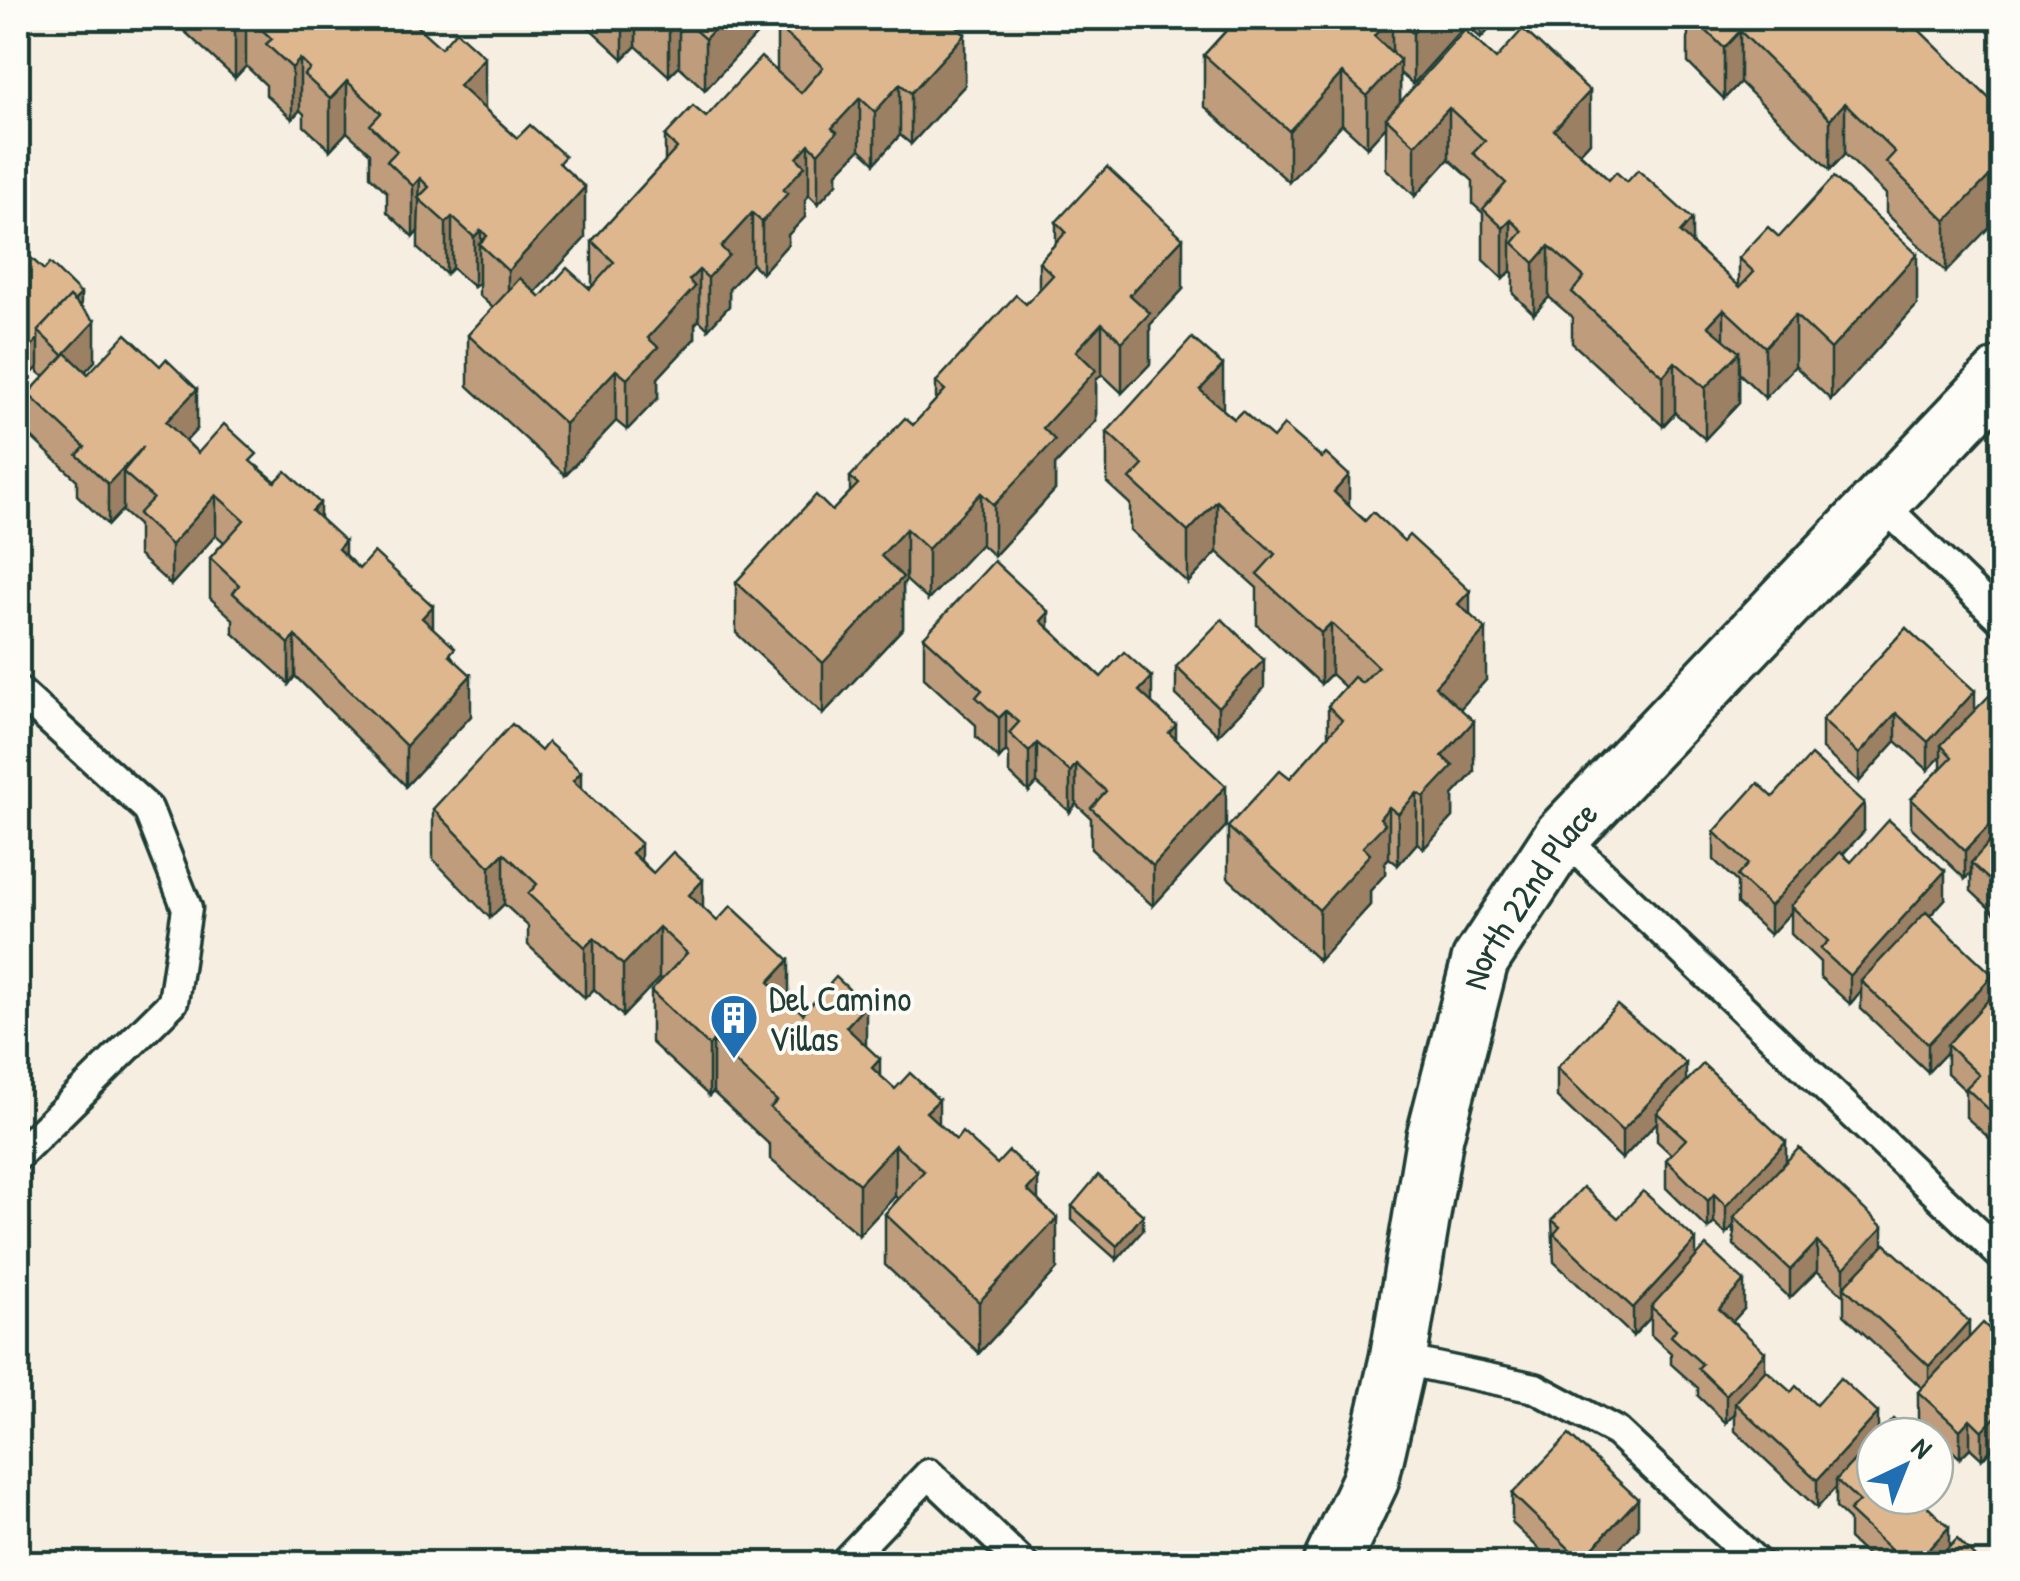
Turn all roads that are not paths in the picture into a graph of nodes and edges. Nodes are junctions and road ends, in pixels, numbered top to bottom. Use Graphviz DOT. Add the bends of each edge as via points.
graph roads {
  1 [pos="2002,375"];
  2 [pos="1881,504"];
  3 [pos="2002,620"];
  4 [pos="18,691"];
  5 [pos="1562,836"];
  6 [pos="18,1154"];
  7 [pos="2002,1256"];
  8 [pos="1398,1360"];
  9 [pos="1742,1558"];
  10 [pos="844,1564"];
  11 [pos="1023,1564"];
  12 [pos="1331,1564"];
  1 -- 2 [label="street, North 22nd Place"];
  2 -- 3 [label="lane"];
  2 -- 5 [label="street, North 22nd Place"];
  4 -- 6 [label="lane" via="148,809 186,908 173,1002"];
  5 -- 7 [label="lane"];
  5 -- 8 [label="street, North 22nd Place" via="1480,961 1435,1136"];
  8 -- 9 [label="lane" via="1535,1388 1604,1425 1660,1470"];
  8 -- 12 [label="street, North 22nd Place" via="1370,1480"];
  10 -- 11 [label="lane" via="929,1474"];
}
